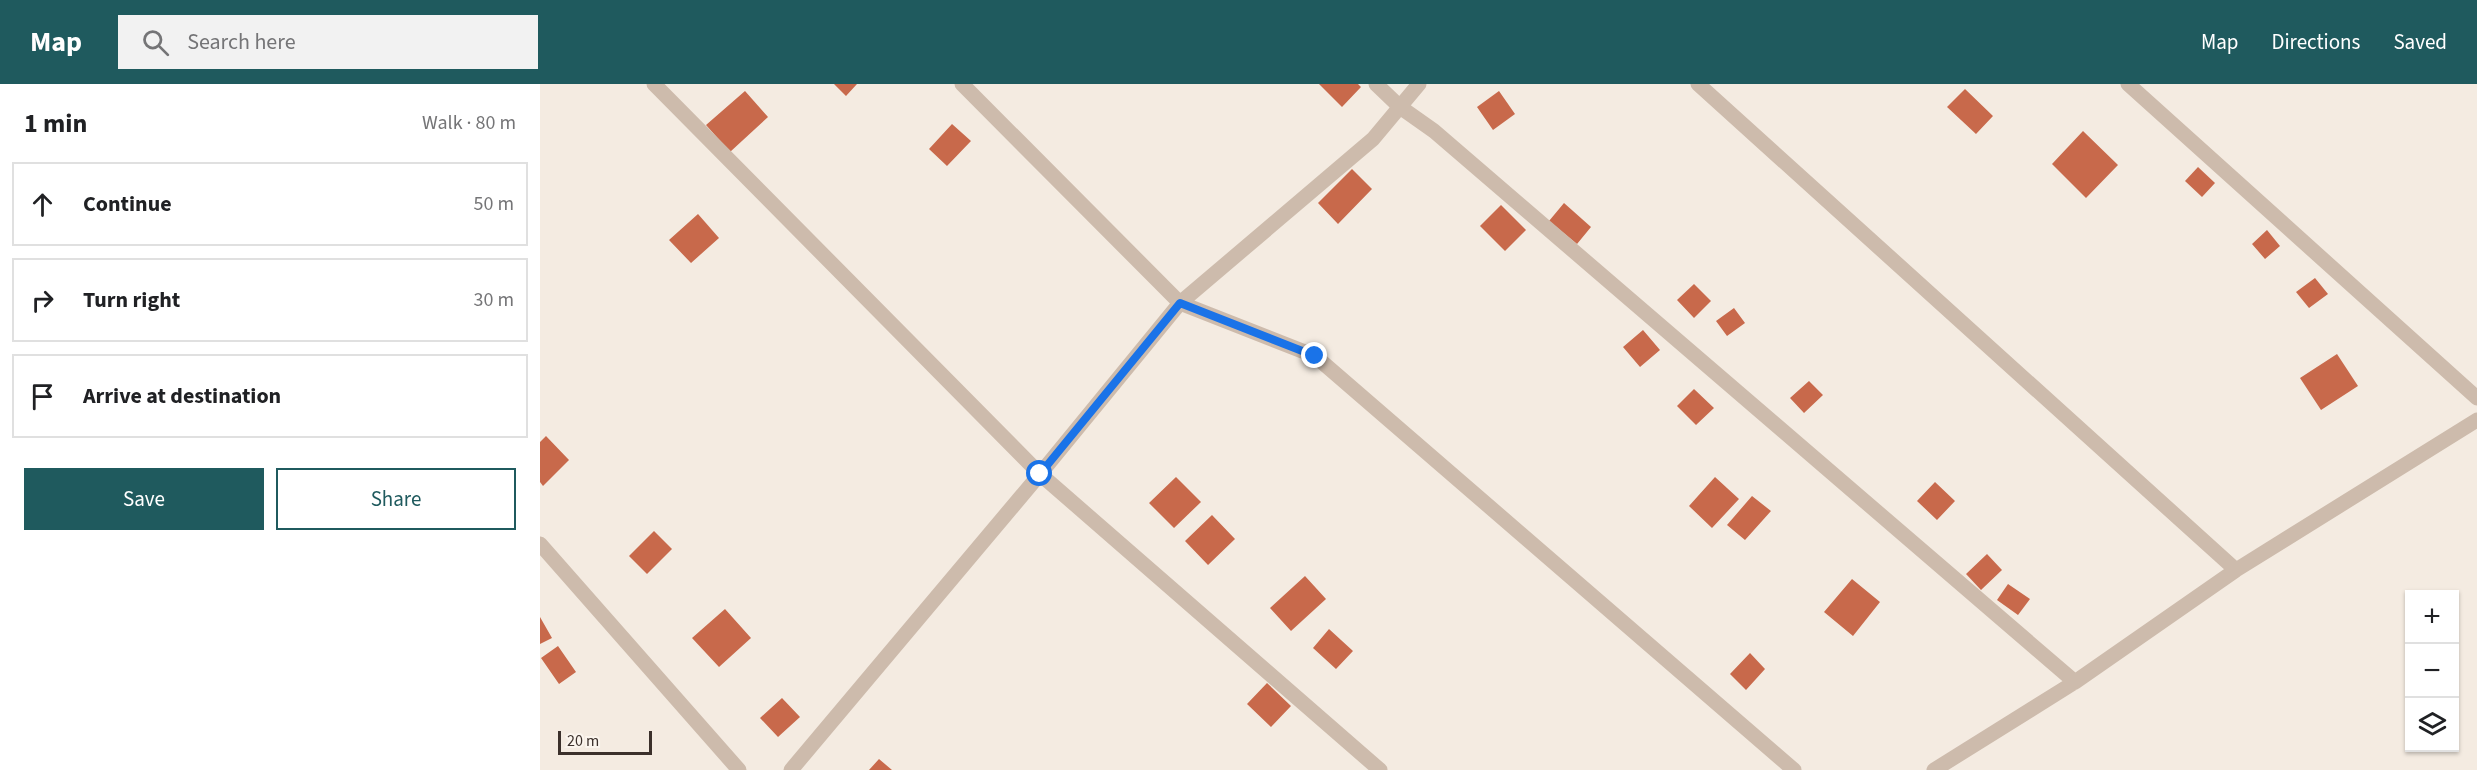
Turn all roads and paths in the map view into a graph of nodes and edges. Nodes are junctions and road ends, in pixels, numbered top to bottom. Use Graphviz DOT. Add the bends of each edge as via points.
graph roads {
  1 [pos="654,84"];
  2 [pos="962,84"];
  3 [pos="1376,84"];
  4 [pos="1419,84"];
  5 [pos="1698,84"];
  6 [pos="2128,84"];
  7 [pos="1400,107"];
  8 [pos="1180,303"];
  9 [pos="2477,398"];
  10 [pos="2477,420"];
  11 [pos="1040,474"];
  12 [pos="540,544"];
  13 [pos="2236,570"];
  14 [pos="2075,682"];
  15 [pos="739,770"];
  16 [pos="791,770"];
  17 [pos="1380,770"];
  18 [pos="1794,770"];
  19 [pos="1934,770"];
  1 -- 11 [label="street"];
  2 -- 8 [label="street"];
  3 -- 7 [label="street"];
  4 -- 7 [label="street"];
  5 -- 13 [label="street"];
  6 -- 9 [label="street"];
  7 -- 8 [label="street" via="1373,139"];
  7 -- 14 [label="street" via="1452,147"];
  8 -- 11 [label="street"];
  8 -- 18 [label="street" via="1315,356"];
  10 -- 13 [label="street"];
  11 -- 16 [label="street"];
  11 -- 17 [label="street"];
  12 -- 15 [label="street"];
  13 -- 14 [label="street"];
  14 -- 19 [label="street"];
}
